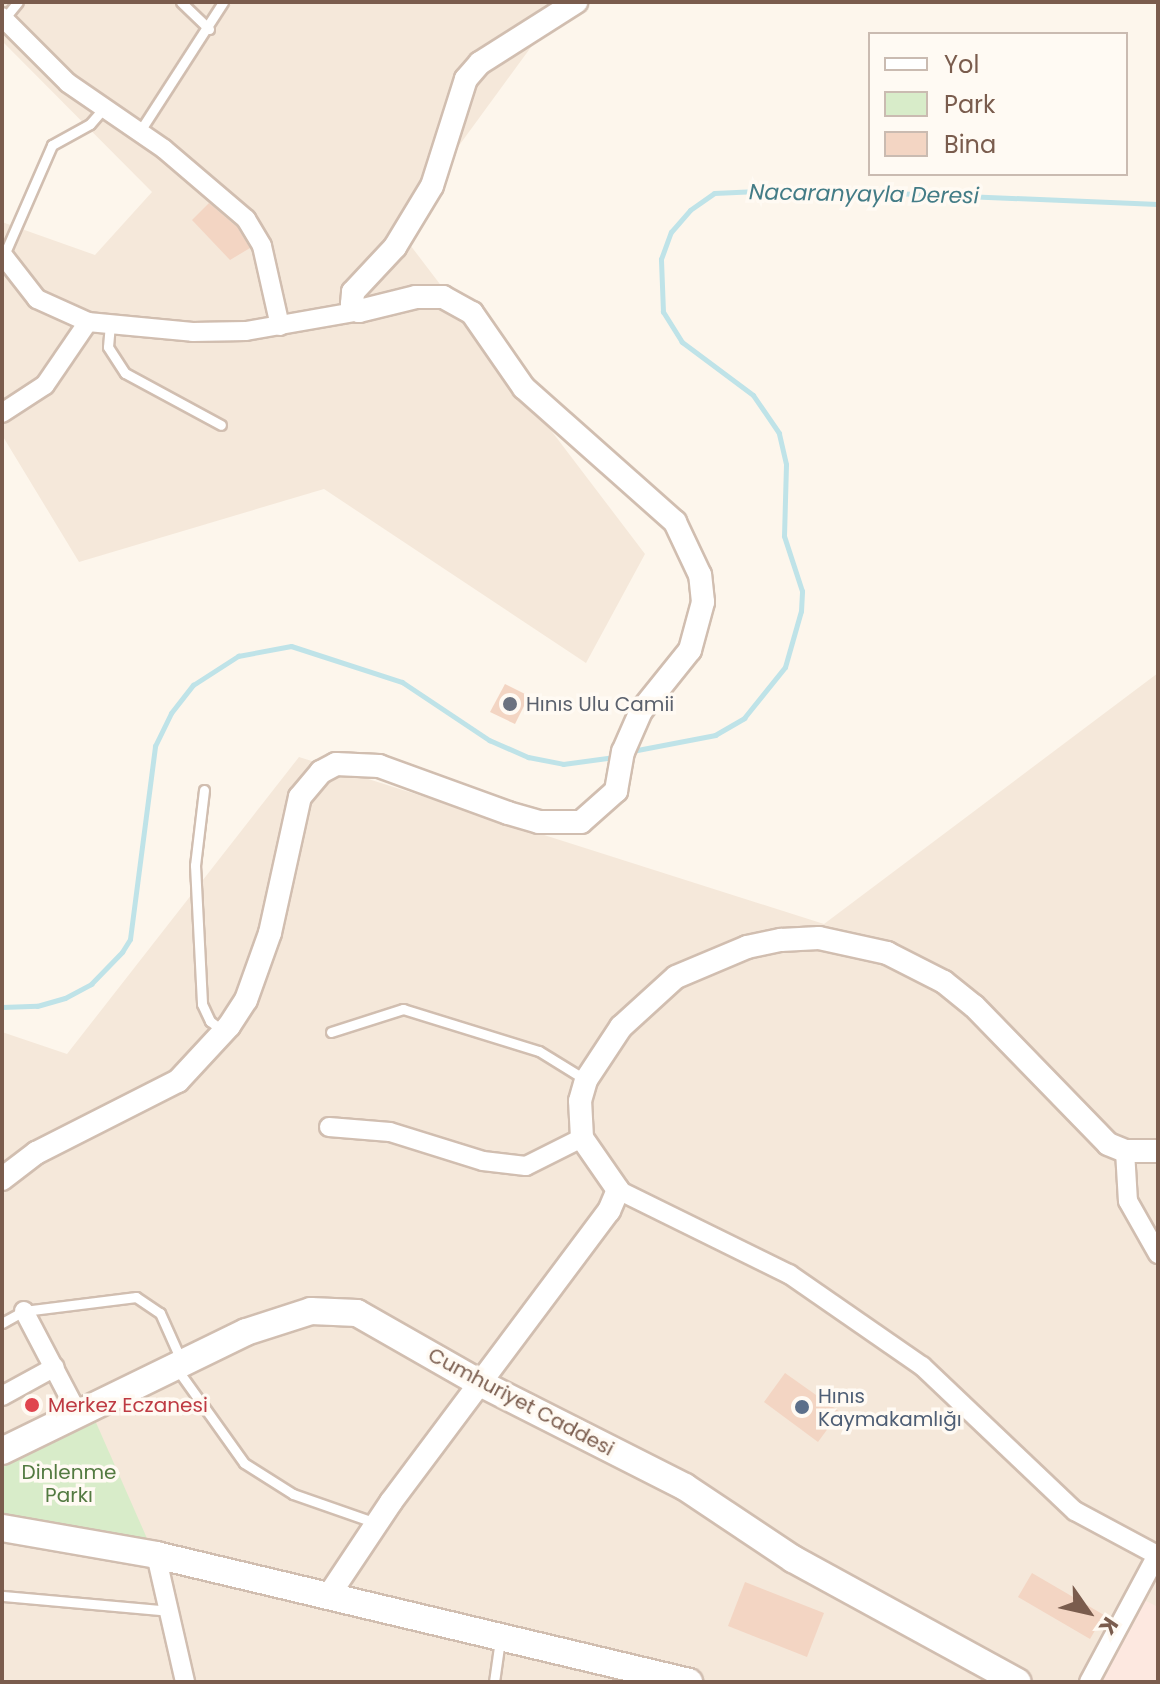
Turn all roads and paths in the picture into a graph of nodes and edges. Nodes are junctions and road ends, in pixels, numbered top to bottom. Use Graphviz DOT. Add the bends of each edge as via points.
graph roads {
  1 [pos="18,2"];
  2 [pos="181,2"];
  3 [pos="223,2"];
  4 [pos="576,2"];
  5 [pos="3,18"];
  6 [pos="209,29"];
  7 [pos="104,108"];
  8 [pos="140,131"];
  9 [pos="3,255"];
  10 [pos="359,311"];
  11 [pos="88,322"];
  12 [pos="110,324"];
  13 [pos="280,326"];
  14 [pos="2,413"];
  15 [pos="221,425"];
  16 [pos="204,790"];
  17 [pos="224,1032"];
  18 [pos="331,1032"];
  19 [pos="586,1080"];
  20 [pos="329,1127"];
  21 [pos="582,1138"];
  22 [pos="1125,1151"];
  23 [pos="1158,1151"];
  24 [pos="2,1179"];
  25 [pos="618,1190"];
  26 [pos="1158,1254"];
  27 [pos="24,1311"];
  28 [pos="2,1323"];
  29 [pos="179,1365"];
  30 [pos="55,1367"];
  31 [pos="478,1382"];
  32 [pos="3,1392"];
  33 [pos="78,1414"];
  34 [pos="2,1451"];
  35 [pos="377,1523"];
  36 [pos="2,1528"];
  37 [pos="156,1555"];
  38 [pos="329,1595"];
  39 [pos="2,1596"];
  40 [pos="169,1611"];
  41 [pos="500,1637"];
  42 [pos="185,1682"];
  43 [pos="494,1682"];
  44 [pos="689,1682"];
  45 [pos="1018,1682"];
  46 [pos="1089,1682"];
  1 -- 5 [label="lane"];
  2 -- 6 [label="lane"];
  3 -- 6 [label="lane"];
  4 -- 10 [label="street" via="480,63 466,79 432,186 395,247 353,292 352,304"];
  5 -- 7 [label="street" via="46,64"];
  6 -- 8 [label="lane"];
  7 -- 8 [label="street"];
  7 -- 9 [label="lane" via="90,124 52,145"];
  8 -- 13 [label="street" via="257,233"];
  9 -- 11 [label="street" via="37,299 56,312"];
  10 -- 13 [label="street"];
  10 -- 17 [label="street" via="416,297 443,297 461,304 524,388 675,522 700,575 698,630 678,669 641,711 623,752 616,791 596,814 564,824 496,809 379,766 336,764 321,772 300,797 264,954 246,1000"];
  11 -- 12 [label="street"];
  11 -- 14 [label="street" via="45,385"];
  12 -- 13 [label="street" via="193,332"];
  12 -- 15 [label="lane" via="108,347 125,373"];
  16 -- 17 [label="lane" via="195,865 202,1004 210,1021"];
  17 -- 24 [label="street" via="178,1081 36,1153"];
  18 -- 19 [label="lane" via="403,1009 539,1051"];
  19 -- 21 [label="street" via="580,1101"];
  19 -- 22 [label="street" via="621,1027 676,977 747,947 819,938 887,953 944,982 1011,1042 1068,1107 1108,1144"];
  20 -- 21 [label="street" via="390,1132 483,1161 526,1166"];
  21 -- 25 [label="street"];
  22 -- 23 [label="street"];
  22 -- 26 [label="street" via="1128,1201"];
  25 -- 31 [label="street" via="609,1211"];
  25 -- 46 [label="street" via="789,1274 922,1366 1075,1511 1157,1555"];
  27 -- 28 [label="lane"];
  27 -- 29 [label="lane" via="143,1298 160,1313"];
  27 -- 30 [label="street"];
  29 -- 31 [label="main road, Cumhuriyet Caddesi" via="246,1332 311,1311 357,1313"];
  29 -- 33 [label="main road, Cumhuriyet Caddesi"];
  29 -- 35 [label="lane" via="244,1463 293,1494"];
  30 -- 32 [label="street"];
  30 -- 33 [label="street"];
  31 -- 35 [label="street"];
  31 -- 45 [label="main road, Cumhuriyet Caddesi" via="685,1487 793,1559"];
  33 -- 34 [label="main road, Cumhuriyet Caddesi"];
  35 -- 38 [label="street"];
  36 -- 37 [label="main road"];
  37 -- 38 [label="main road"];
  37 -- 40 [label="street"];
  38 -- 41 [label="main road"];
  39 -- 40 [label="lane"];
  40 -- 42 [label="street"];
  41 -- 43 [label="lane"];
  41 -- 44 [label="main road"];
}
